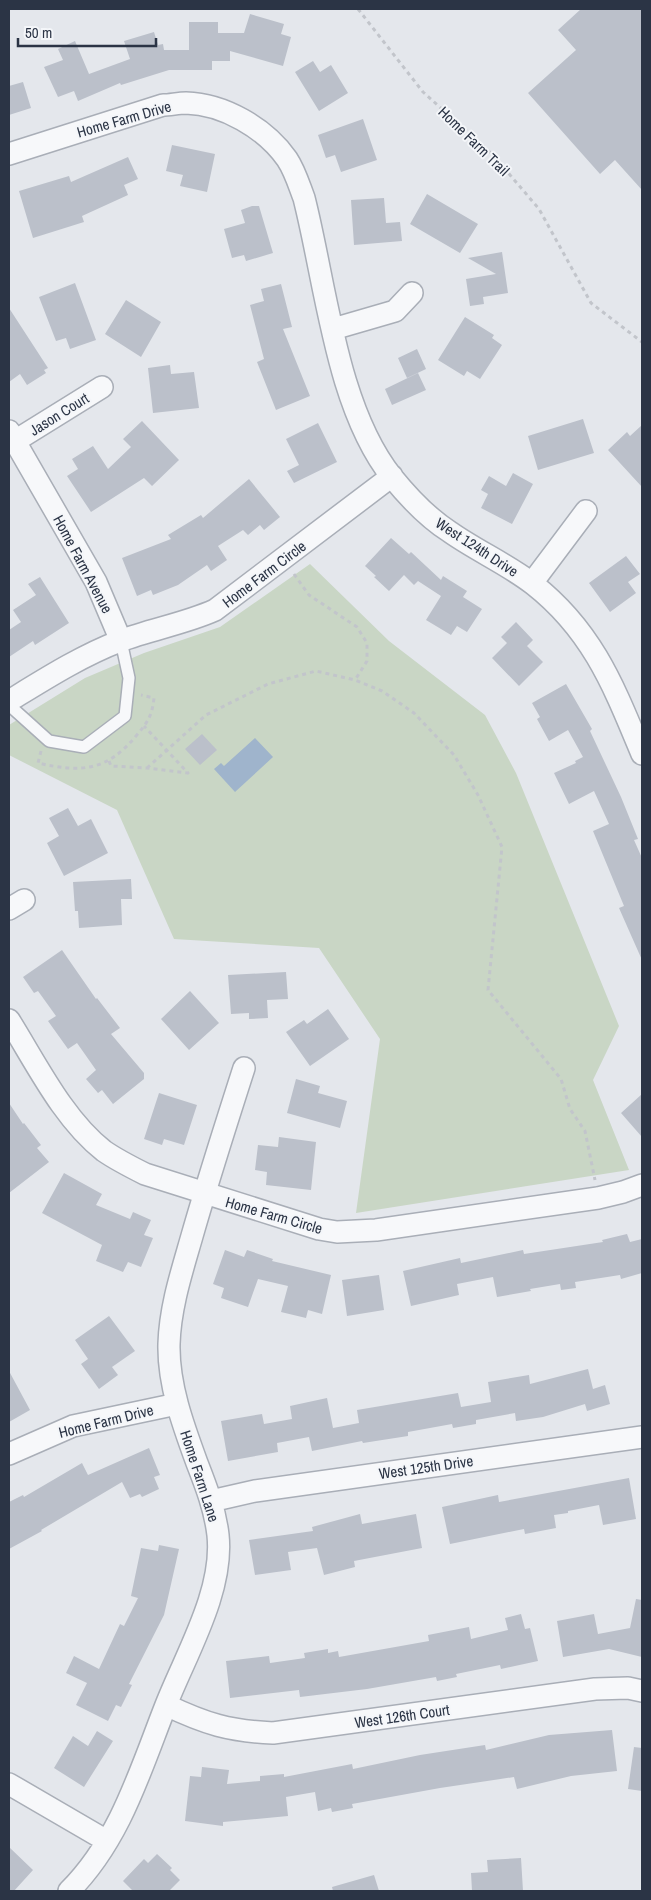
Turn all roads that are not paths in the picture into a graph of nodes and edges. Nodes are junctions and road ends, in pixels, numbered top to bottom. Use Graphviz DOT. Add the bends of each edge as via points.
graph roads {
  1 [pos="9,154"];
  2 [pos="412,293"];
  3 [pos="333,329"];
  4 [pos="102,386"];
  5 [pos="12,436"];
  6 [pos="392,476"];
  7 [pos="586,511"];
  8 [pos="532,583"];
  9 [pos="120,641"];
  10 [pos="9,701"];
  11 [pos="9,705"];
  12 [pos="642,754"];
  13 [pos="9,1020"];
  14 [pos="244,1068"];
  15 [pos="642,1185"];
  16 [pos="204,1194"];
  17 [pos="177,1404"];
  18 [pos="642,1437"];
  19 [pos="9,1454"];
  20 [pos="211,1501"];
  21 [pos="642,1692"];
  22 [pos="166,1705"];
  23 [pos="9,1784"];
  24 [pos="107,1841"];
  25 [pos="71,1891"];
  1 -- 3 [label="street, Home Farm Drive" via="163,105 185,103 235,115 279,150 297,178"];
  2 -- 3 [label="street" via="395,311"];
  3 -- 6 [label="street, West 124th Drive" via="357,416 364,433"];
  4 -- 5 [label="street, Jason Court"];
  5 -- 9 [label="street, Home Farm Avenue" via="96,582"];
  6 -- 8 [label="street, West 124th Drive" via="418,506 449,532"];
  6 -- 9 [label="street, Home Farm Circle" via="215,610"];
  7 -- 8 [label="street"];
  8 -- 12 [label="street, West 124th Drive" via="567,615 591,646 611,680"];
  9 -- 10 [label="street"];
  9 -- 11 [label="lane" via="129,678 125,716 84,748 49,741"];
  13 -- 16 [label="street, Home Farm Circle" via="69,1114 87,1135 122,1163 144,1174"];
  14 -- 16 [label="street, Home Farm Lane"];
  15 -- 16 [label="street, Home Farm Circle" via="598,1198 376,1230 337,1232 319,1230"];
  16 -- 17 [label="street, Home Farm Lane" via="171,1319 170,1361"];
  17 -- 19 [label="street, Home Farm Drive" via="73,1426"];
  17 -- 20 [label="street, Home Farm Lane"];
  18 -- 20 [label="street, West 125th Drive" via="255,1491"];
  20 -- 22 [label="street, Home Farm Lane" via="218,1552 210,1600"];
  21 -- 22 [label="street, West 126th Court" via="628,1688 595,1689 273,1733 220,1727"];
  22 -- 24 [label="street, Home Farm Lane" via="127,1806"];
  23 -- 24 [label="street"];
  24 -- 25 [label="street, Home Farm Lane"];
}
